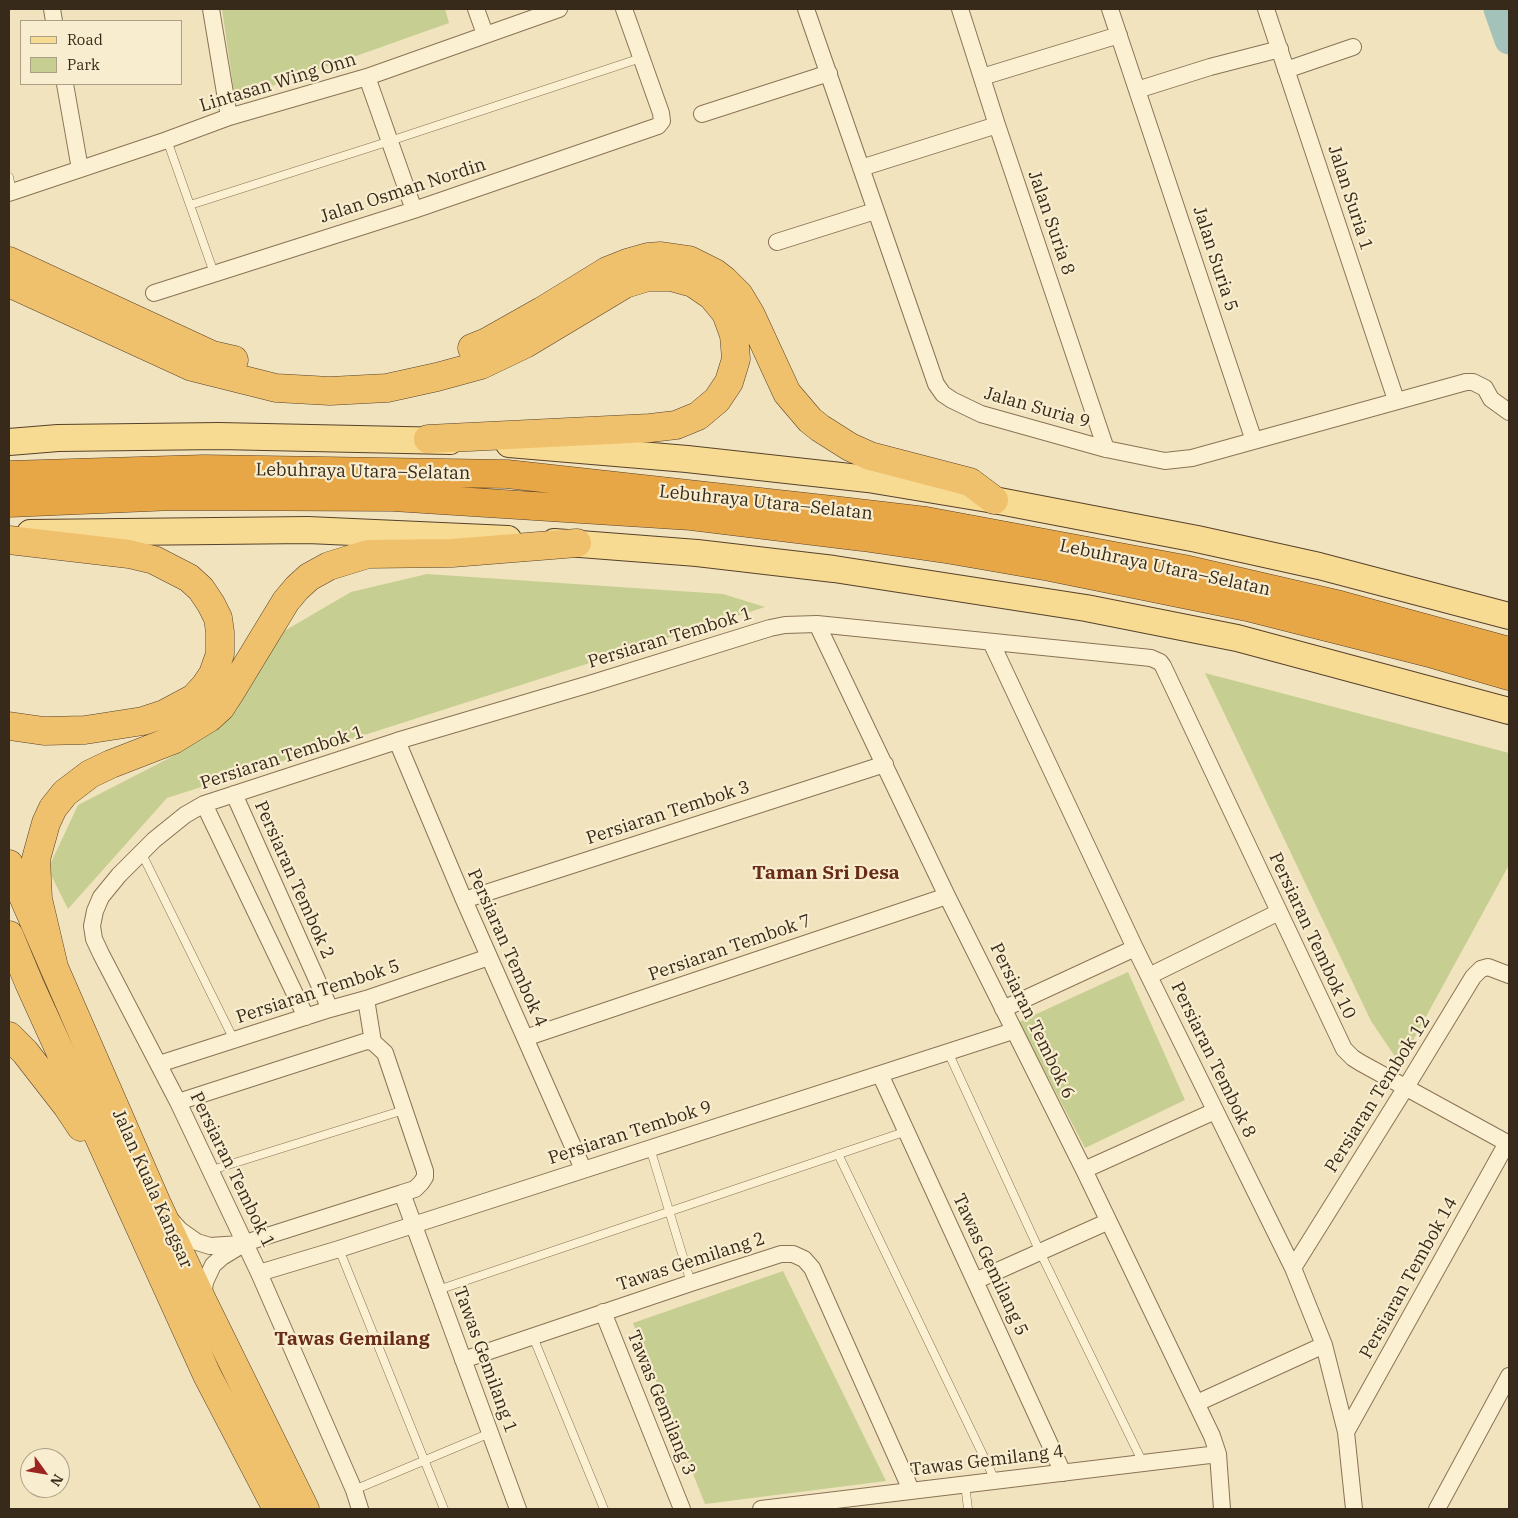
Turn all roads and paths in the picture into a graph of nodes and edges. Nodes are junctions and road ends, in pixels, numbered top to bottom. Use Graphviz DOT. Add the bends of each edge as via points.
graph roads {
  1 [pos="211,9"];
  2 [pos="476,9"];
  3 [pos="555,9"];
  4 [pos="624,9"];
  5 [pos="806,9"];
  6 [pos="960,9"];
  7 [pos="1110,9"];
  8 [pos="1266,9"];
  9 [pos="484,34"];
  10 [pos="1119,35"];
  11 [pos="1353,47"];
  12 [pos="1280,49"];
  13 [pos="641,58"];
  14 [pos="1286,70"];
  15 [pos="829,74"];
  16 [pos="367,77"];
  17 [pos="982,77"];
  18 [pos="65,85"];
  19 [pos="1137,90"];
  20 [pos="702,114"];
  21 [pos="229,117"];
  22 [pos="997,125"];
  23 [pos="167,140"];
  24 [pos="390,141"];
  25 [pos="861,168"];
  26 [pos="80,169"];
  27 [pos="10,187"];
  28 [pos="190,205"];
  29 [pos="414,210"];
  30 [pos="875,210"];
  31 [pos="778,242"];
  32 [pos="9,261"];
  33 [pos="214,273"];
  34 [pos="9,283"];
  35 [pos="154,293"];
  36 [pos="1396,400"];
  37 [pos="1509,412"];
  38 [pos="428,439"];
  39 [pos="1254,441"];
  40 [pos="9,442"];
  41 [pos="1106,449"];
  42 [pos="9,475"];
  43 [pos="994,500"];
  44 [pos="9,503"];
  45 [pos="9,534"];
  46 [pos="9,540"];
  47 [pos="576,543"];
  48 [pos="1509,616"];
  49 [pos="817,624"];
  50 [pos="991,642"];
  51 [pos="1509,651"];
  52 [pos="1163,666"];
  53 [pos="1509,676"];
  54 [pos="1509,711"];
  55 [pos="9,726"];
  56 [pos="397,741"];
  57 [pos="885,764"];
  58 [pos="234,794"];
  59 [pos="204,804"];
  60 [pos="142,852"];
  61 [pos="9,864"];
  62 [pos="947,896"];
  63 [pos="464,900"];
  64 [pos="1279,912"];
  65 [pos="9,935"];
  66 [pos="1135,948"];
  67 [pos="489,957"];
  68 [pos="54,967"];
  69 [pos="1509,975"];
  70 [pos="1149,976"];
  71 [pos="366,999"];
  72 [pos="330,1009"];
  73 [pos="1003,1009"];
  74 [pos="306,1017"];
  75 [pos="1014,1031"];
  76 [pos="9,1036"];
  77 [pos="525,1038"];
  78 [pos="234,1040"];
  79 [pos="373,1042"];
  80 [pos="948,1052"];
  81 [pos="159,1064"];
  82 [pos="880,1074"];
  83 [pos="1406,1087"];
  84 [pos="178,1102"];
  85 [pos="404,1110"];
  86 [pos="1215,1111"];
  87 [pos="906,1131"];
  88 [pos="1508,1144"];
  89 [pos="650,1148"];
  90 [pos="106,1150"];
  91 [pos="838,1154"];
  92 [pos="583,1169"];
  93 [pos="212,1170"];
  94 [pos="1084,1170"];
  95 [pos="402,1193"];
  96 [pos="158,1206"];
  97 [pos="668,1212"];
  98 [pos="1108,1222"];
  99 [pos="413,1224"];
  100 [pos="245,1243"];
  101 [pos="339,1249"];
  102 [pos="1040,1252"];
  103 [pos="1293,1268"];
  104 [pos="260,1273"];
  105 [pos="975,1281"];
  106 [pos="690,1283"];
  107 [pos="438,1290"];
  108 [pos="203,1302"];
  109 [pos="603,1312"];
  110 [pos="533,1337"];
  111 [pos="1324,1346"];
  112 [pos="463,1360"];
  113 [pos="1509,1376"];
  114 [pos="1197,1403"];
  115 [pos="1346,1432"];
  116 [pos="490,1433"];
  117 [pos="1218,1454"];
  118 [pos="424,1461"];
  119 [pos="1143,1463"];
  120 [pos="1063,1473"];
  121 [pos="995,1480"];
  122 [pos="965,1484"];
  123 [pos="354,1490"];
  124 [pos="911,1490"];
  125 [pos="277,1509"];
  126 [pos="305,1509"];
  127 [pos="360,1509"];
  128 [pos="444,1509"];
  129 [pos="518,1509"];
  130 [pos="604,1509"];
  131 [pos="682,1509"];
  132 [pos="761,1509"];
  133 [pos="968,1509"];
  134 [pos="1222,1509"];
  135 [pos="1354,1509"];
  136 [pos="1437,1509"];
  1 -- 21 [label="street"];
  2 -- 9 [label="street"];
  3 -- 9 [label="street, Lintasan Wing Onn"];
  4 -- 13 [label="street"];
  5 -- 15 [label="street, Jalan Suria 9"];
  6 -- 17 [label="street, Jalan Suria 8"];
  7 -- 10 [label="street, Jalan Suria 5"];
  8 -- 12 [label="street, Jalan Suria 1"];
  9 -- 16 [label="street, Lintasan Wing Onn"];
  10 -- 17 [label="street"];
  10 -- 19 [label="street, Jalan Suria 5"];
  11 -- 14 [label="street"];
  12 -- 14 [label="street, Jalan Suria 1"];
  12 -- 19 [label="street"];
  13 -- 24 [label="lane"];
  13 -- 29 [label="street, Jalan Osman Nordin" via="662,113 658,126"];
  14 -- 36 [label="street, Jalan Suria 1"];
  15 -- 20 [label="street"];
  15 -- 25 [label="street, Jalan Suria 9"];
  16 -- 21 [label="street, Lintasan Wing Onn"];
  16 -- 24 [label="street"];
  17 -- 22 [label="street, Jalan Suria 8"];
  18 -- 26 [label="street"];
  19 -- 39 [label="street, Jalan Suria 5"];
  21 -- 23 [label="street, Lintasan Wing Onn"];
  22 -- 25 [label="street"];
  22 -- 41 [label="street, Jalan Suria 8"];
  23 -- 26 [label="street, Lintasan Wing Onn"];
  23 -- 28 [label="lane"];
  24 -- 28 [label="lane"];
  24 -- 29 [label="street"];
  25 -- 30 [label="street, Jalan Suria 9"];
  26 -- 27 [label="street, Lintasan Wing Onn"];
  28 -- 33 [label="lane"];
  29 -- 33 [label="street, Jalan Osman Nordin"];
  30 -- 31 [label="street"];
  30 -- 41 [label="street, Jalan Suria 9" via="936,384 943,394 981,414"];
  32 -- 43 [label="highway" via="212,355 294,372 343,374 394,370 447,358 487,342 607,271 648,256 689,260 715,273 739,296 752,315 787,392 820,428 870,456 970,482"];
  33 -- 35 [label="street, Jalan Osman Nordin"];
  34 -- 38 [label="highway" via="192,367 276,388 330,391 387,388 481,365 525,344 625,284 648,277 671,276 693,283 712,296 726,314 734,335 736,359 729,382 717,400 698,416 676,425"];
  36 -- 37 [label="street, Jalan Suria 9" via="1473,382 1485,388 1491,399"];
  36 -- 39 [label="street, Jalan Suria 9"];
  38 -- 40 [label="main road" via="219,436 58,438"];
  38 -- 43 [label="main road" via="688,459 868,480"];
  39 -- 41 [label="street, Jalan Suria 9" via="1176,461 1154,460"];
  42 -- 51 [label="highway, Lebuhraya Utara–Selatan" via="204,469 507,474 926,521 1184,569 1340,605"];
  43 -- 48 [label="main road" via="1319,566"];
  44 -- 53 [label="highway, Lebuhraya Utara–Selatan" via="174,496 393,497 691,516 873,538 1050,567 1247,607"];
  45 -- 47 [label="main road" via="308,530"];
  46 -- 55 [label="highway" via="129,554 154,560 189,578 201,589 218,618 220,654 205,686 188,702 164,714 143,721 85,730 44,731"];
  47 -- 54 [label="main road" via="834,569 1086,608 1237,638"];
  47 -- 68 [label="highway" via="452,553 368,554 329,566 310,577 286,601 221,707 209,718 173,740 90,774 65,793 53,808 36,859 38,899"];
  49 -- 50 [label="street, Persiaran Tembok 1"];
  49 -- 56 [label="street, Persiaran Tembok 1" via="785,624 770,628"];
  49 -- 57 [label="street, Persiaran Tembok 6"];
  50 -- 52 [label="street, Persiaran Tembok 1" via="1151,658"];
  50 -- 66 [label="street, Persiaran Tembok 8"];
  52 -- 64 [label="street, Persiaran Tembok 10"];
  56 -- 58 [label="street, Persiaran Tembok 1"];
  56 -- 63 [label="street, Persiaran Tembok 4"];
  57 -- 62 [label="street, Persiaran Tembok 6"];
  57 -- 63 [label="street, Persiaran Tembok 3"];
  58 -- 59 [label="street, Persiaran Tembok 1"];
  58 -- 72 [label="street, Persiaran Tembok 2"];
  59 -- 60 [label="street, Persiaran Tembok 1" via="170,826"];
  59 -- 74 [label="street"];
  60 -- 78 [label="lane"];
  60 -- 81 [label="street, Persiaran Tembok 1" via="101,897 92,926 101,954"];
  61 -- 68 [label="highway, Jalan Kuala Kangsar"];
  62 -- 73 [label="street, Persiaran Tembok 6"];
  62 -- 77 [label="street, Persiaran Tembok 7"];
  63 -- 67 [label="street, Persiaran Tembok 4"];
  64 -- 70 [label="street"];
  64 -- 83 [label="street, Persiaran Tembok 10" via="1344,1049 1353,1058"];
  65 -- 90 [label="highway, Jalan Kuala Kangsar"];
  66 -- 70 [label="street, Persiaran Tembok 8"];
  66 -- 73 [label="street"];
  67 -- 71 [label="street, Persiaran Tembok 5"];
  67 -- 77 [label="street, Persiaran Tembok 4"];
  68 -- 96 [label="highway, Jalan Kuala Kangsar"];
  69 -- 83 [label="street, Persiaran Tembok 12" via="1492,967 1484,967 1477,972"];
  70 -- 86 [label="street, Persiaran Tembok 8"];
  71 -- 72 [label="street, Persiaran Tembok 5"];
  71 -- 79 [label="street"];
  72 -- 74 [label="street, Persiaran Tembok 5"];
  73 -- 75 [label="street, Persiaran Tembok 6"];
  74 -- 78 [label="street, Persiaran Tembok 5"];
  75 -- 80 [label="street, Persiaran Tembok 9"];
  75 -- 94 [label="street, Persiaran Tembok 6"];
  76 -- 90 [label="highway" via="25,1052 83,1129"];
  77 -- 92 [label="street, Persiaran Tembok 4"];
  78 -- 81 [label="street, Persiaran Tembok 5"];
  79 -- 84 [label="street" via="367,1041"];
  79 -- 85 [label="street" via="385,1053"];
  80 -- 82 [label="street, Persiaran Tembok 9"];
  80 -- 102 [label="lane"];
  81 -- 84 [label="street, Persiaran Tembok 1"];
  82 -- 87 [label="street, Tawas Gemilang 5"];
  82 -- 89 [label="street, Persiaran Tembok 9"];
  83 -- 88 [label="street, Persiaran Tembok 10"];
  83 -- 103 [label="street, Persiaran Tembok 12"];
  84 -- 93 [label="street, Persiaran Tembok 1"];
  85 -- 93 [label="lane"];
  85 -- 95 [label="street" via="425,1174 418,1186"];
  86 -- 94 [label="street"];
  86 -- 103 [label="street, Persiaran Tembok 8"];
  87 -- 91 [label="lane"];
  87 -- 105 [label="street, Tawas Gemilang 5"];
  88 -- 115 [label="street, Persiaran Tembok 14"];
  89 -- 92 [label="street, Persiaran Tembok 9"];
  89 -- 97 [label="lane"];
  90 -- 125 [label="highway, Jalan Kuala Kangsar" via="207,1375"];
  91 -- 97 [label="lane"];
  91 -- 121 [label="lane"];
  92 -- 99 [label="street, Persiaran Tembok 9"];
  93 -- 100 [label="street, Persiaran Tembok 1"];
  94 -- 98 [label="street, Persiaran Tembok 6"];
  95 -- 99 [label="street, Tawas Gemilang 1"];
  95 -- 100 [label="street"];
  96 -- 100 [label="street" via="180,1230 197,1242 210,1246"];
  96 -- 108 [label="highway, Jalan Kuala Kangsar"];
  97 -- 106 [label="lane"];
  97 -- 107 [label="lane"];
  98 -- 102 [label="street"];
  98 -- 114 [label="street, Persiaran Tembok 6"];
  99 -- 101 [label="street, Persiaran Tembok 9"];
  99 -- 107 [label="street, Tawas Gemilang 1"];
  100 -- 104 [label="street, Persiaran Tembok 1"];
  100 -- 108 [label="street" via="213,1265 205,1282"];
  101 -- 104 [label="street, Persiaran Tembok 9"];
  101 -- 118 [label="lane"];
  102 -- 105 [label="street"];
  102 -- 119 [label="lane"];
  103 -- 111 [label="street, Persiaran Tembok 8"];
  104 -- 123 [label="street, Persiaran Tembok 1"];
  105 -- 120 [label="street, Tawas Gemilang 5"];
  106 -- 109 [label="street, Tawas Gemilang 2"];
  106 -- 124 [label="street, Tawas Gemilang 2" via="781,1254 799,1256 808,1263"];
  107 -- 112 [label="street, Tawas Gemilang 1"];
  108 -- 126 [label="highway, Jalan Kuala Kangsar"];
  109 -- 110 [label="street, Tawas Gemilang 2"];
  109 -- 131 [label="street, Tawas Gemilang 3"];
  110 -- 112 [label="street, Tawas Gemilang 2"];
  110 -- 130 [label="lane"];
  111 -- 114 [label="street"];
  111 -- 115 [label="street, Persiaran Tembok 8"];
  112 -- 116 [label="street, Tawas Gemilang 1"];
  113 -- 136 [label="street"];
  114 -- 117 [label="street, Persiaran Tembok 6"];
  115 -- 135 [label="street, Persiaran Tembok 8"];
  116 -- 118 [label="lane"];
  116 -- 129 [label="street, Tawas Gemilang 1"];
  117 -- 119 [label="street, Tawas Gemilang 4"];
  117 -- 134 [label="street, Persiaran Tembok 6"];
  118 -- 123 [label="lane"];
  118 -- 128 [label="lane"];
  119 -- 120 [label="street, Tawas Gemilang 4"];
  120 -- 121 [label="street, Tawas Gemilang 4"];
  121 -- 122 [label="street, Tawas Gemilang 4"];
  122 -- 124 [label="street, Tawas Gemilang 4"];
  122 -- 133 [label="lane"];
  123 -- 127 [label="street, Persiaran Tembok 1"];
  124 -- 132 [label="street, Tawas Gemilang 4"];
}
